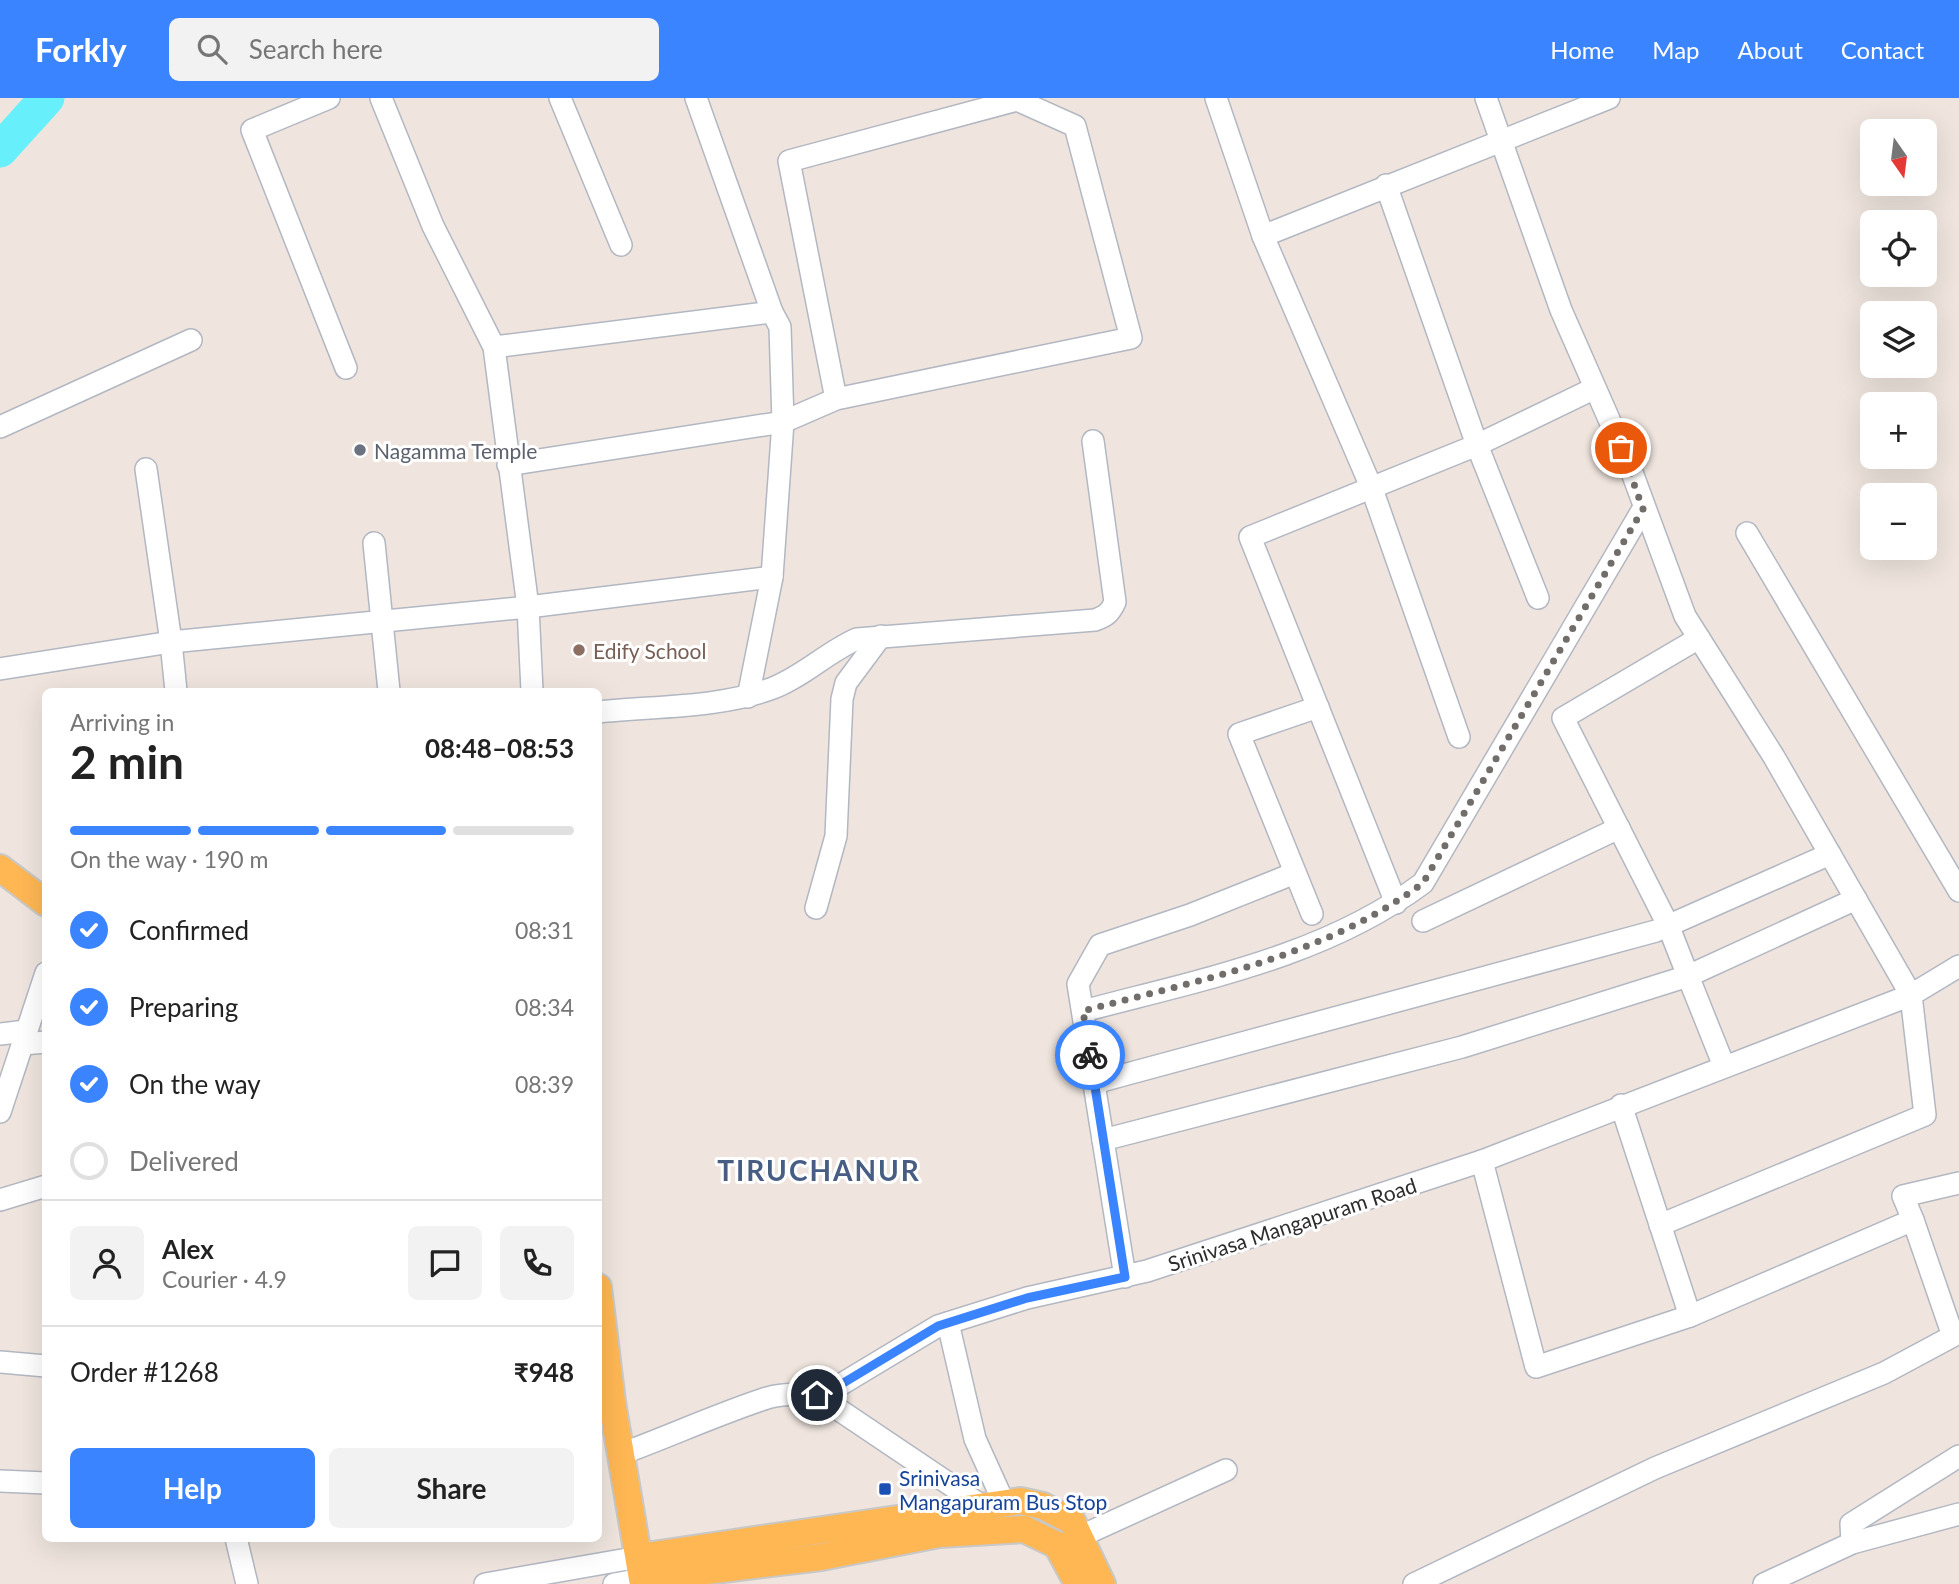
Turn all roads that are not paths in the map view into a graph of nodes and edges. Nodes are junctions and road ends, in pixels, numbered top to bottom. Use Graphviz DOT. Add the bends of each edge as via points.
graph roads {
  1 [pos="329,98"];
  2 [pos="381,98"];
  3 [pos="560,98"];
  4 [pos="696,98"];
  5 [pos="1216,98"];
  6 [pos="1486,98"];
  7 [pos="1609,98"];
  8 [pos="1502,140"];
  9 [pos="1386,185"];
  10 [pos="1263,236"];
  11 [pos="621,245"];
  12 [pos="772,312"];
  13 [pos="191,340"];
  14 [pos="494,347"];
  15 [pos="346,368"];
  16 [pos="1593,389"];
  17 [pos="836,399"];
  18 [pos="783,422"];
  19 [pos="0,427"];
  20 [pos="1093,441"];
  21 [pos="1478,445"];
  22 [pos="508,465"];
  23 [pos="146,469"];
  24 [pos="1372,489"];
  25 [pos="1643,509"];
  26 [pos="1747,533"];
  27 [pos="374,543"];
  28 [pos="772,577"];
  29 [pos="1538,598"];
  30 [pos="527,607"];
  31 [pos="384,621"];
  32 [pos="881,636"];
  33 [pos="1699,638"];
  34 [pos="171,642"];
  35 [pos="0,669"];
  36 [pos="176,688"];
  37 [pos="389,688"];
  38 [pos="532,688"];
  39 [pos="748,697"];
  40 [pos="1318,707"];
  41 [pos="602,712"];
  42 [pos="1459,737"];
  43 [pos="1619,828"];
  44 [pos="1830,854"];
  45 [pos="0,868"];
  46 [pos="1295,873"];
  47 [pos="1959,891"];
  48 [pos="1856,899"];
  49 [pos="42,900"];
  50 [pos="1396,903"];
  51 [pos="816,908"];
  52 [pos="1312,914"];
  53 [pos="1423,921"];
  54 [pos="1668,925"];
  55 [pos="1959,966"];
  56 [pos="1688,976"];
  57 [pos="42,985"];
  58 [pos="1911,995"];
  59 [pos="1083,1011"];
  60 [pos="0,1034"];
  61 [pos="24,1038"];
  62 [pos="42,1041"];
  63 [pos="1724,1066"];
  64 [pos="1094,1083"];
  65 [pos="1621,1105"];
  66 [pos="0,1112"];
  67 [pos="1103,1140"];
  68 [pos="1482,1161"];
  69 [pos="1959,1183"];
  70 [pos="42,1187"];
  71 [pos="0,1200"];
  72 [pos="1913,1220"];
  73 [pos="1660,1225"];
  74 [pos="1125,1277"];
  75 [pos="602,1316"];
  76 [pos="1690,1316"];
  77 [pos="948,1323"];
  78 [pos="0,1362"];
  79 [pos="42,1367"];
  80 [pos="817,1395"];
  81 [pos="621,1454"];
  82 [pos="1959,1456"];
  83 [pos="1226,1470"];
  84 [pos="0,1481"];
  85 [pos="42,1483"];
  86 [pos="993,1505"];
  87 [pos="1959,1514"];
  88 [pos="1079,1537"];
  89 [pos="237,1542"];
  90 [pos="1852,1543"];
  91 [pos="642,1573"];
  92 [pos="247,1584"];
  93 [pos="485,1584"];
  94 [pos="614,1584"];
  95 [pos="1078,1584"];
  96 [pos="1102,1584"];
  97 [pos="1414,1584"];
  98 [pos="1764,1584"];
  1 -- 15 [label="street" via="253,130"];
  2 -- 14 [label="street" via="433,226"];
  3 -- 11 [label="street"];
  4 -- 12 [label="street"];
  5 -- 10 [label="street"];
  6 -- 8 [label="street"];
  7 -- 8 [label="street"];
  8 -- 9 [label="street"];
  8 -- 16 [label="street"];
  9 -- 10 [label="street"];
  9 -- 21 [label="street"];
  10 -- 24 [label="street"];
  12 -- 14 [label="street"];
  12 -- 18 [label="street" via="780,327"];
  13 -- 19 [label="street"];
  14 -- 22 [label="street"];
  16 -- 21 [label="street"];
  16 -- 25 [label="street" via="1630,467"];
  17 -- 17 [label="street" via="789,161 1017,100 1075,126 1131,338"];
  17 -- 18 [label="street"];
  18 -- 22 [label="street"];
  18 -- 28 [label="street"];
  20 -- 32 [label="street" via="1115,602 1111,612 1095,620"];
  21 -- 24 [label="street"];
  21 -- 29 [label="street"];
  22 -- 30 [label="street"];
  23 -- 34 [label="street"];
  24 -- 40 [label="street" via="1250,537"];
  24 -- 42 [label="street"];
  25 -- 33 [label="street" via="1685,617"];
  25 -- 50 [label="street" via="1423,883"];
  26 -- 47 [label="street"];
  27 -- 31 [label="street"];
  28 -- 30 [label="street"];
  28 -- 39 [label="street"];
  30 -- 31 [label="street"];
  30 -- 38 [label="street"];
  31 -- 34 [label="street"];
  31 -- 37 [label="street"];
  32 -- 39 [label="street" via="842,645 793,679"];
  32 -- 51 [label="street" via="846,683 842,699 836,836"];
  33 -- 43 [label="street" via="1563,718"];
  33 -- 44 [label="street"];
  34 -- 35 [label="street"];
  34 -- 36 [label="street"];
  39 -- 41 [label="street"];
  40 -- 46 [label="street" via="1239,734"];
  40 -- 50 [label="street"];
  43 -- 53 [label="street"];
  43 -- 54 [label="street"];
  44 -- 48 [label="street"];
  44 -- 54 [label="street"];
  45 -- 49 [label="main road"];
  46 -- 52 [label="street"];
  46 -- 59 [label="street" via="1100,945 1078,984"];
  48 -- 56 [label="street"];
  48 -- 58 [label="street"];
  50 -- 59 [label="street" via="1286,956"];
  54 -- 56 [label="street"];
  54 -- 64 [label="street"];
  55 -- 58 [label="street, Srinivasa Mangapuram Road"];
  56 -- 63 [label="street"];
  56 -- 67 [label="street" via="1462,1047"];
  57 -- 61 [label="street"];
  58 -- 63 [label="street, Srinivasa Mangapuram Road"];
  58 -- 73 [label="street" via="1926,1115"];
  59 -- 64 [label="street"];
  60 -- 61 [label="street"];
  61 -- 62 [label="street"];
  61 -- 66 [label="street"];
  63 -- 65 [label="street, Srinivasa Mangapuram Road"];
  64 -- 67 [label="street"];
  65 -- 68 [label="street, Srinivasa Mangapuram Road"];
  65 -- 73 [label="street"];
  67 -- 74 [label="street"];
  68 -- 74 [label="street, Srinivasa Mangapuram Road"];
  68 -- 76 [label="street" via="1536,1367"];
  69 -- 72 [label="street" via="1903,1196"];
  70 -- 71 [label="street"];
  72 -- 76 [label="street"];
  72 -- 97 [label="street" via="1953,1336 1884,1373 1655,1468"];
  73 -- 76 [label="street"];
  74 -- 77 [label="street, Srinivasa Mangapuram Road" via="1027,1298"];
  75 -- 81 [label="main road"];
  77 -- 80 [label="street, Srinivasa Mangapuram Road"];
  77 -- 86 [label="street"];
  78 -- 79 [label="street"];
  80 -- 81 [label="street, Srinivasa Mangapuram Road" via="798,1392 769,1398"];
  80 -- 86 [label="street"];
  81 -- 91 [label="main road"];
  82 -- 90 [label="street" via="1851,1524"];
  83 -- 88 [label="street"];
  84 -- 85 [label="street"];
  86 -- 88 [label="main road" via="1020,1501 1043,1506 1072,1521"];
  86 -- 91 [label="main road"];
  87 -- 90 [label="street"];
  88 -- 96 [label="main road"];
  89 -- 92 [label="street"];
  90 -- 98 [label="street"];
  91 -- 93 [label="street"];
  91 -- 94 [label="street"];
  91 -- 95 [label="main road" via="821,1557 939,1534 1024,1528 1057,1545"];
}
